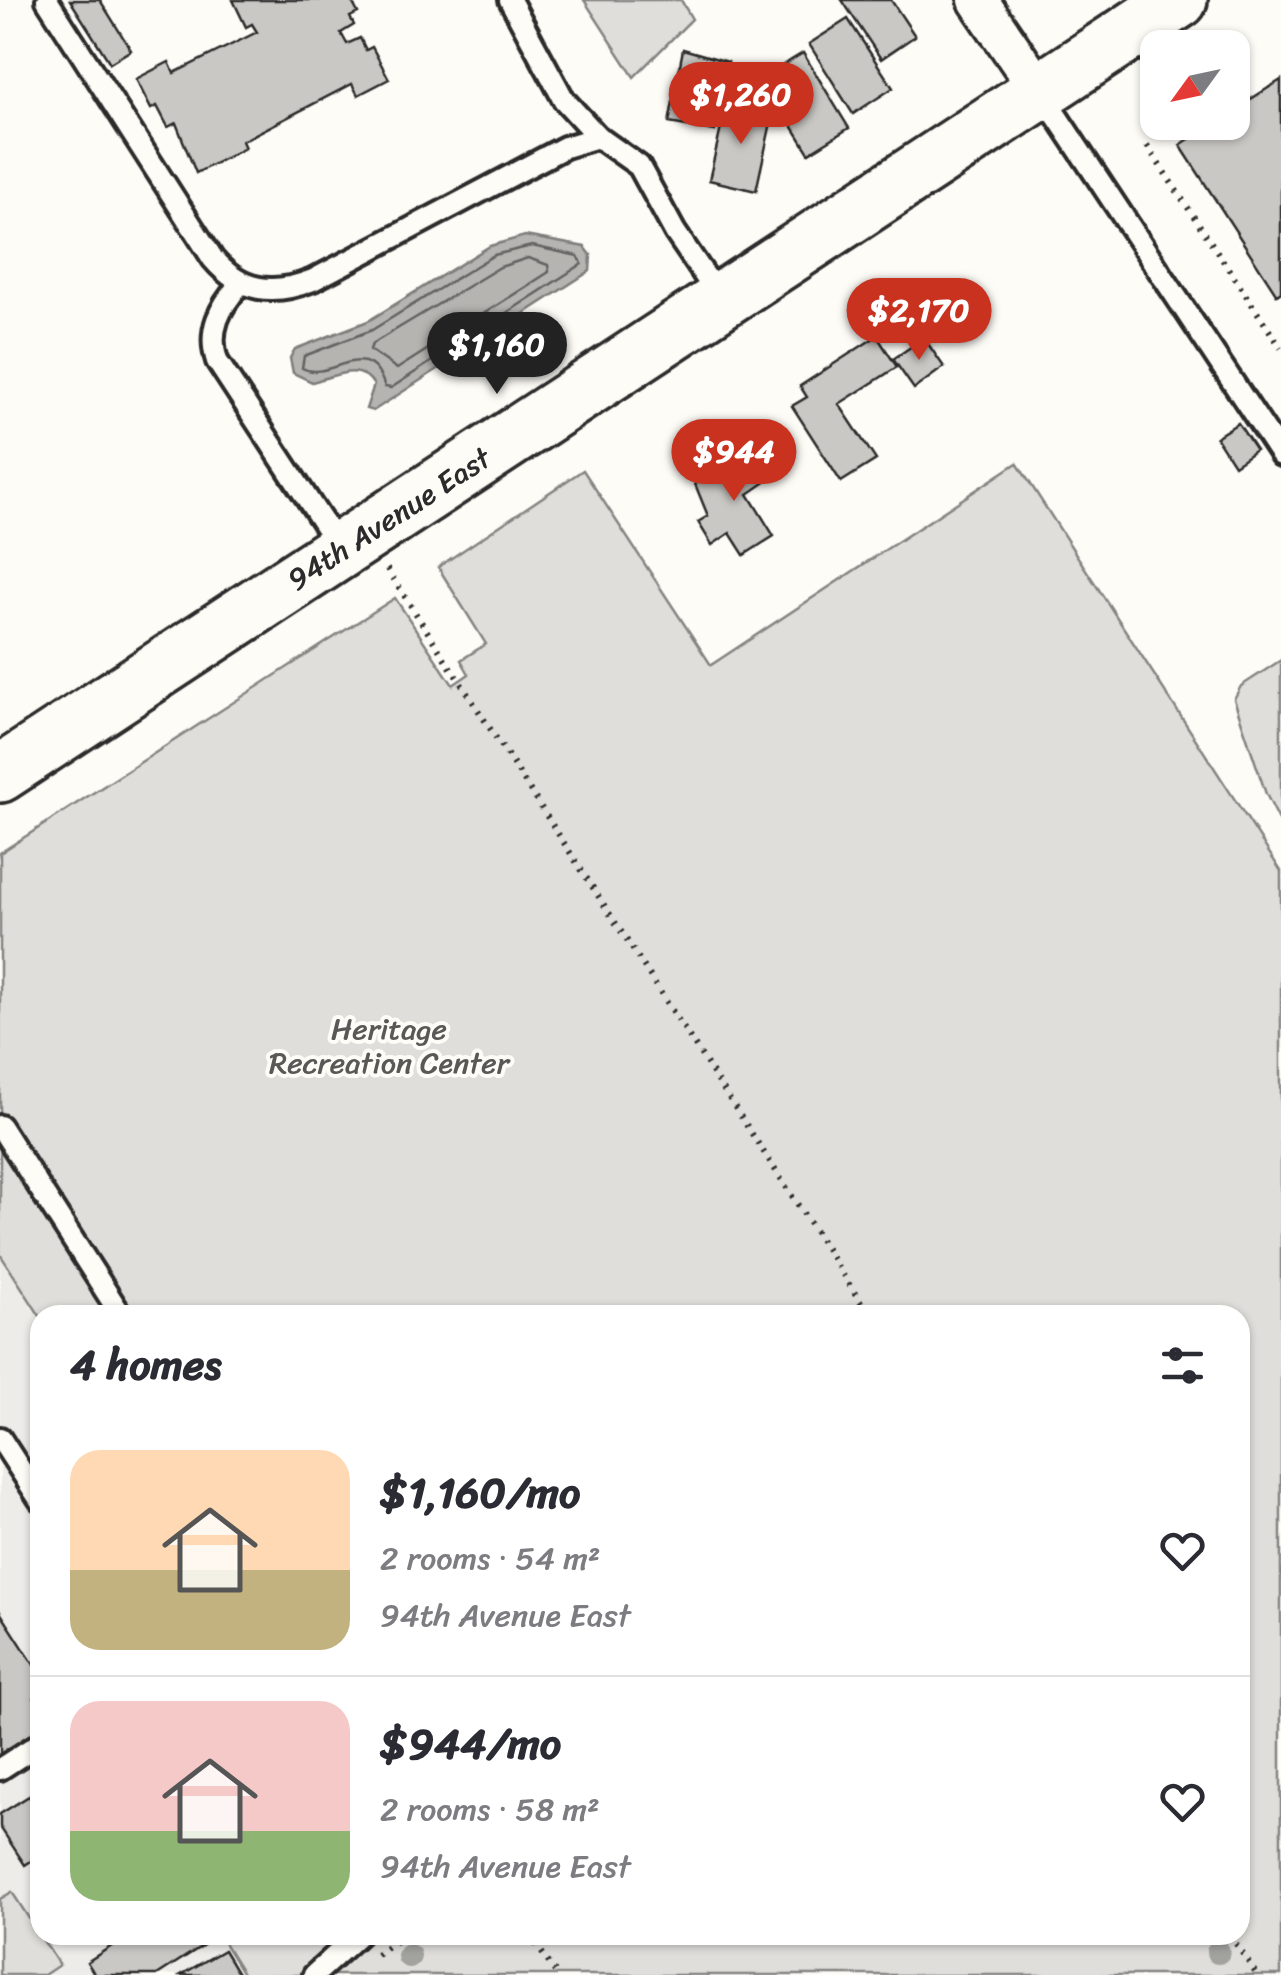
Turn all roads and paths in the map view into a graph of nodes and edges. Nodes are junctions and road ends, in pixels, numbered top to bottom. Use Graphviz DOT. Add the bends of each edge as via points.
graph roads {
  1 [pos="47,0"];
  2 [pos="510,0"];
  3 [pos="978,0"];
  4 [pos="1179,0"];
  5 [pos="1040,91"];
  6 [pos="598,137"];
  7 [pos="1146,146"];
  8 [pos="240,284"];
  9 [pos="722,300"];
  10 [pos="1281,348"];
  11 [pos="1281,454"];
  12 [pos="353,542"];
  13 [pos="0,774"];
  14 [pos="0,1126"];
  15 [pos="115,1305"];
  16 [pos="863,1305"];
  17 [pos="0,1438"];
  18 [pos="30,1484"];
  19 [pos="30,1750"];
  20 [pos="0,1769"];
  21 [pos="347,1945"];
  22 [pos="536,1945"];
  23 [pos="1237,1945"];
  24 [pos="314,1975"];
  25 [pos="556,1975"];
  26 [pos="1257,1975"];
  1 -- 8 [label="lane" via="213,259"];
  2 -- 6 [label="lane" via="564,100"];
  3 -- 5 [label="street"];
  4 -- 5 [label="main road, 94th Avenue East"];
  5 -- 9 [label="main road, 94th Avenue East"];
  5 -- 11 [label="lane"];
  6 -- 8 [label="lane" via="565,147 291,289"];
  6 -- 9 [label="lane" via="639,166"];
  7 -- 10 [label="path"];
  8 -- 12 [label="lane" via="218,316 212,347 217,361"];
  9 -- 12 [label="main road, 94th Avenue East"];
  12 -- 13 [label="main road, 94th Avenue East"];
  12 -- 16 [label="path"];
  14 -- 15 [label="lane"];
  17 -- 18 [label="lane"];
  19 -- 20 [label="lane"];
  21 -- 24 [label="lane"];
  22 -- 25 [label="path"];
  23 -- 26 [label="path"];
}
